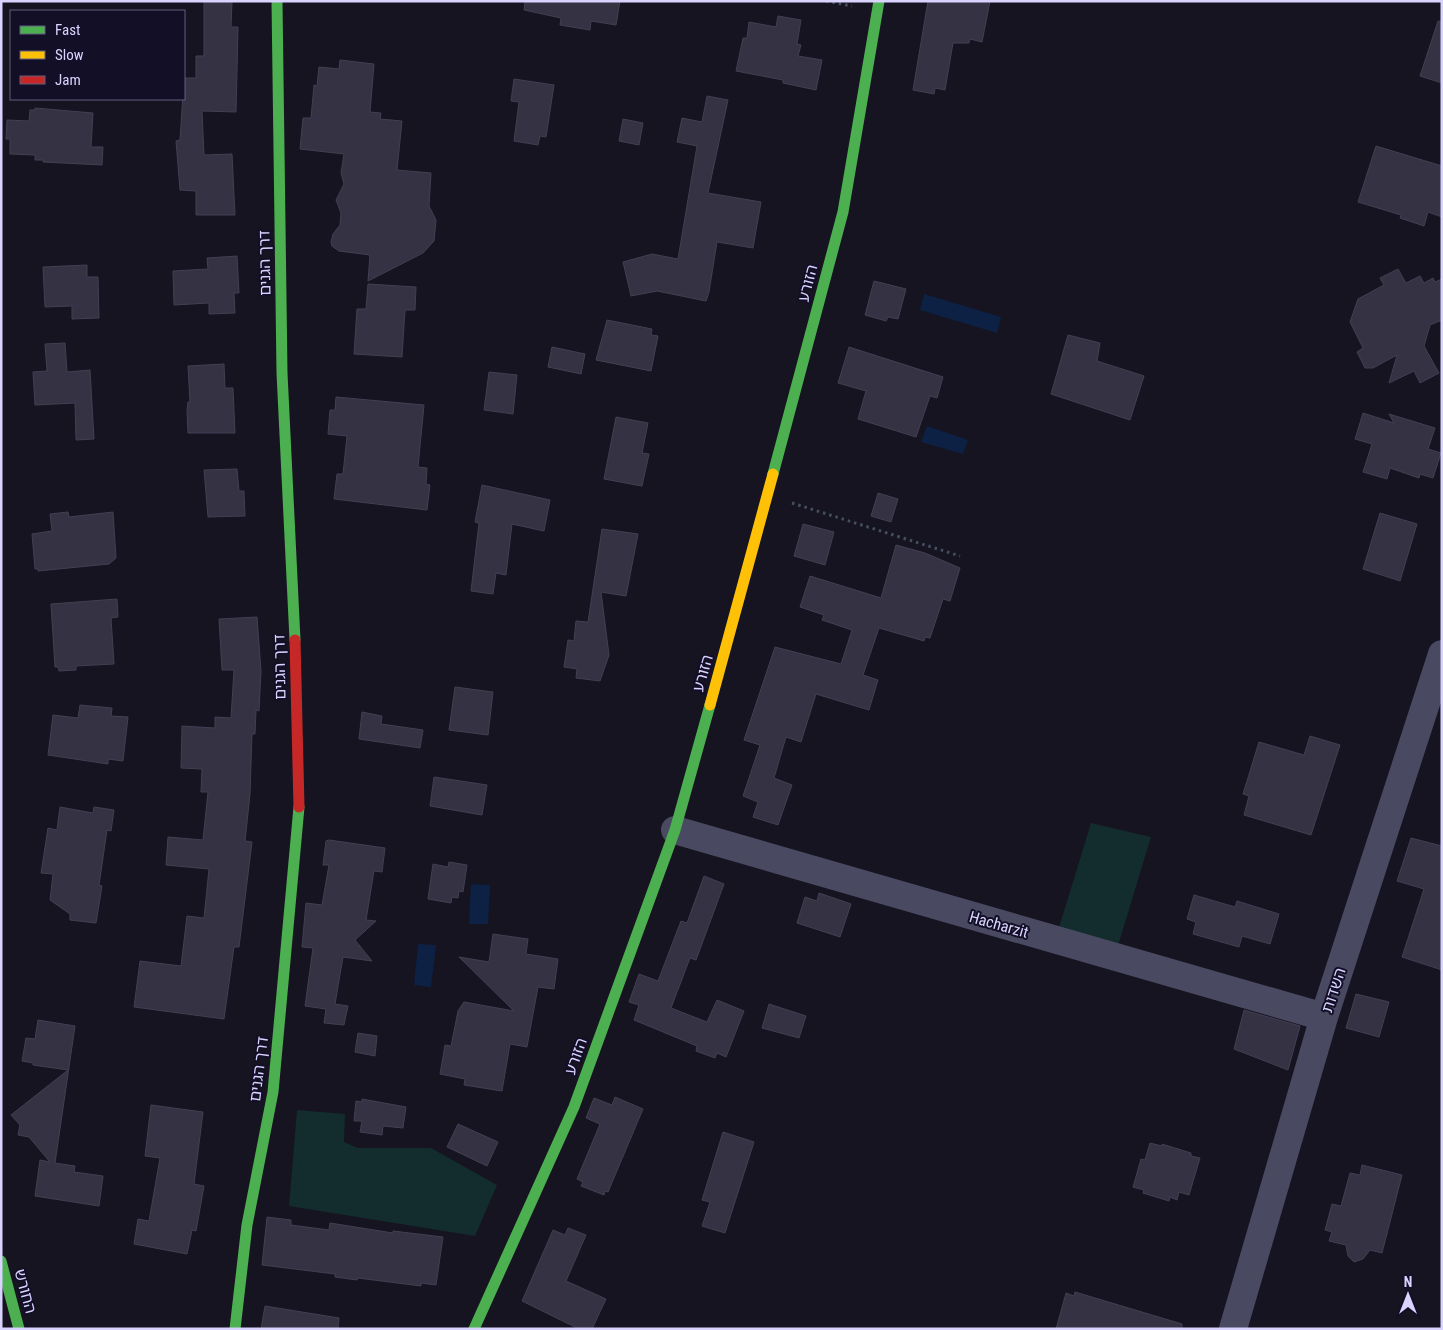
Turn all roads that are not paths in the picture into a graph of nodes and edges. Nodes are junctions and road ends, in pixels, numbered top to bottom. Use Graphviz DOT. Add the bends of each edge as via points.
graph roads {
  1 [pos="277,1"];
  2 [pos="879,1"];
  3 [pos="1442,654"];
  4 [pos="675,830"];
  5 [pos="1324,1017"];
  6 [pos="1,1261"];
  7 [pos="19,1329"];
  8 [pos="235,1329"];
  9 [pos="474,1329"];
  10 [pos="1233,1329"];
  1 -- 8 [label="street, דרך הגנים" via="282,373 293,566 299,808 273,1092 247,1225"];
  2 -- 4 [label="street, הזורע" via="843,212"];
  3 -- 5 [label="street, השדות"];
  4 -- 5 [label="street, Hacharzit"];
  4 -- 9 [label="street, הזורע" via="574,1107"];
  5 -- 10 [label="street, השדות"];
  6 -- 7 [label="street, החורש"];
}
